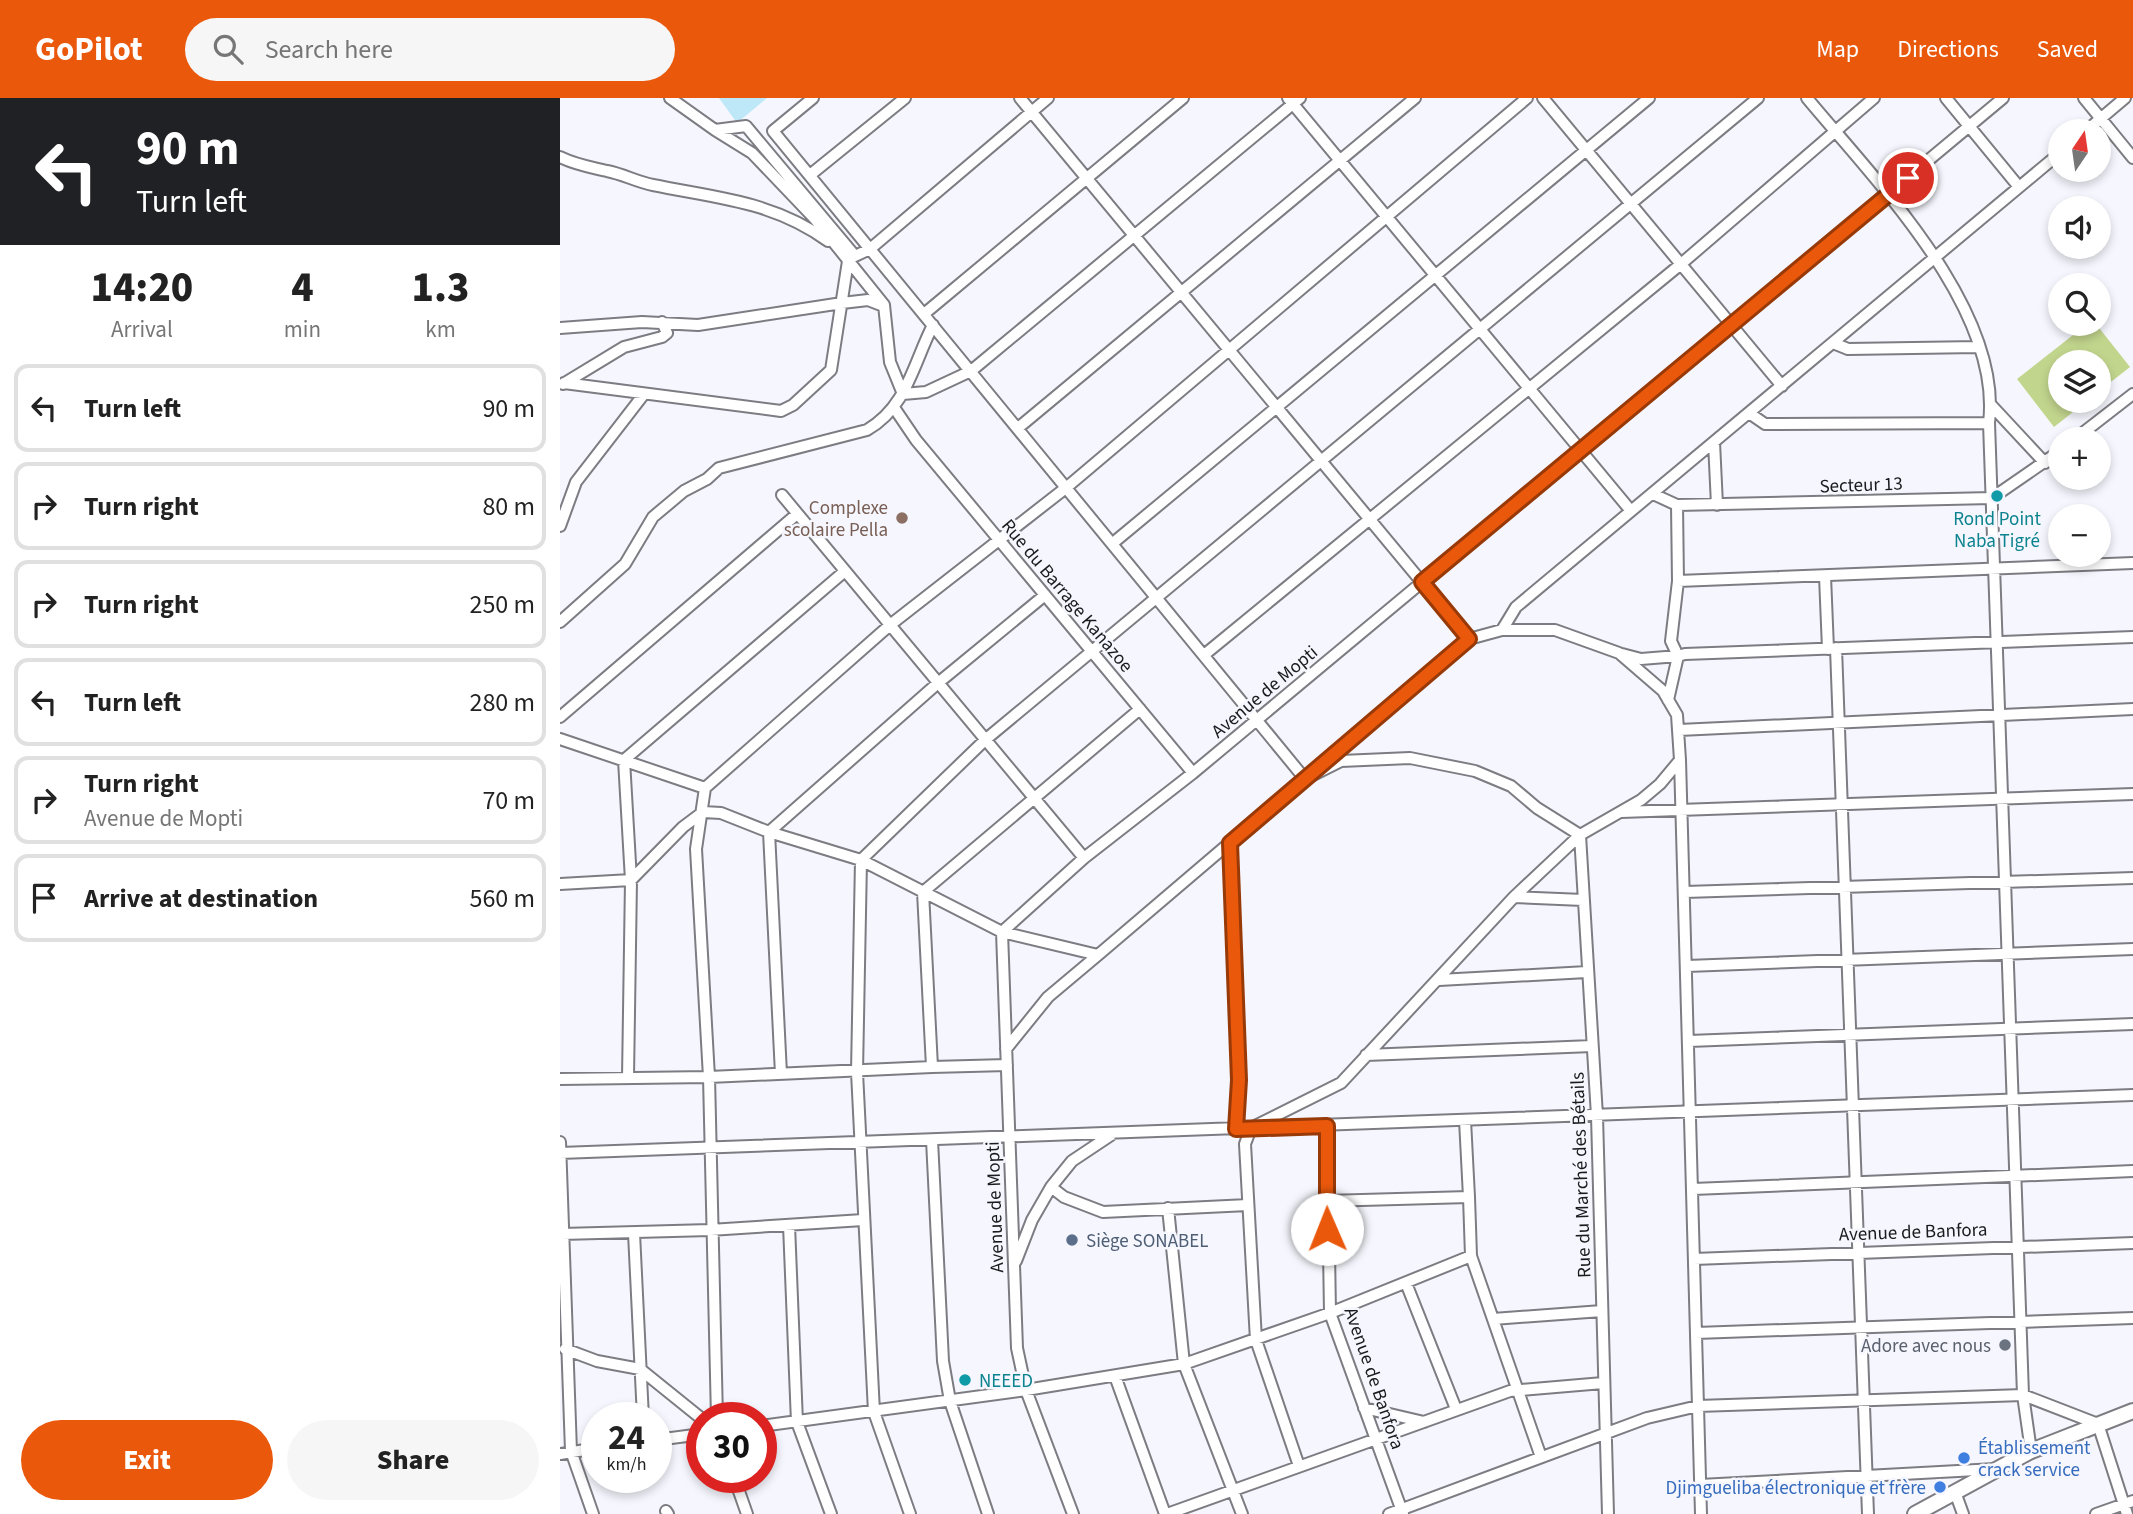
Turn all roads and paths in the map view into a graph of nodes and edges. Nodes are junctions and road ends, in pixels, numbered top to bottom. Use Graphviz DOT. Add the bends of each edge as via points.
graph roads {
  1 [pos="670,98"];
  2 [pos="813,98"];
  3 [pos="905,98"];
  4 [pos="1020,98"];
  5 [pos="1048,98"];
  6 [pos="1183,98"];
  7 [pos="1415,98"];
  8 [pos="1527,98"];
  9 [pos="1543,98"];
  10 [pos="1649,98"];
  11 [pos="1758,98"];
  12 [pos="1807,98"];
  13 [pos="1874,98"];
  14 [pos="1946,98"];
  15 [pos="2003,98"];
  16 [pos="2084,98"];
  17 [pos="2125,98"];
  18 [pos="1294,100"];
  19 [pos="1031,112"];
  20 [pos="2100,119"];
  21 [pos="1969,126"];
  22 [pos="715,131"];
  23 [pos="1834,131"];
  24 [pos="2111,132"];
  25 [pos="1586,150"];
  26 [pos="560,157"];
  27 [pos="2133,158"];
  28 [pos="1340,160"];
  29 [pos="2048,163"];
  30 [pos="810,175"];
  31 [pos="1086,178"];
  32 [pos="2020,187"];
  33 [pos="1887,195"];
  34 [pos="1632,205"];
  35 [pos="1387,217"];
  36 [pos="1134,236"];
  37 [pos="870,249"];
  38 [pos="838,250"];
  39 [pos="1936,257"];
  40 [pos="848,261"];
  41 [pos="1681,264"];
  42 [pos="1436,276"];
  43 [pos="1182,294"];
  44 [pos="842,303"];
  45 [pos="884,306"];
  46 [pos="924,314"];
  47 [pos="662,322"];
  48 [pos="933,325"];
  49 [pos="1731,325"];
  50 [pos="560,328"];
  51 [pos="1480,330"];
  52 [pos="1833,343"];
  53 [pos="1978,347"];
  54 [pos="1230,351"];
  55 [pos="971,371"];
  56 [pos="561,382"];
  57 [pos="1782,386"];
  58 [pos="1527,387"];
  59 [pos="644,394"];
  60 [pos="903,394"];
  61 [pos="2133,394"];
  62 [pos="1991,405"];
  63 [pos="1276,407"];
  64 [pos="895,409"];
  65 [pos="1749,413"];
  66 [pos="1989,423"];
  67 [pos="2090,427"];
  68 [pos="1018,428"];
  69 [pos="1714,442"];
  70 [pos="1580,450"];
  71 [pos="2048,461"];
  72 [pos="1322,463"];
  73 [pos="2045,463"];
  74 [pos="1067,487"];
  75 [pos="1653,494"];
  76 [pos="782,495"];
  77 [pos="1992,498"];
  78 [pos="1677,505"];
  79 [pos="1717,505"];
  80 [pos="1631,512"];
  81 [pos="797,513"];
  82 [pos="1370,520"];
  83 [pos="560,526"];
  84 [pos="1000,541"];
  85 [pos="1113,543"];
  86 [pos="2133,564"];
  87 [pos="1995,570"];
  88 [pos="845,571"];
  89 [pos="1825,576"];
  90 [pos="1678,581"];
  91 [pos="1422,582"];
  92 [pos="1045,595"];
  93 [pos="1157,597"];
  94 [pos="560,622"];
  95 [pos="890,625"];
  96 [pos="1502,630"];
  97 [pos="2133,637"];
  98 [pos="1469,639"];
  99 [pos="1997,642"];
  100 [pos="1832,649"];
  101 [pos="1091,651"];
  102 [pos="1619,653"];
  103 [pos="1204,656"];
  104 [pos="1678,656"];
  105 [pos="938,683"];
  106 [pos="1668,700"];
  107 [pos="1140,709"];
  108 [pos="2133,709"];
  109 [pos="560,717"];
  110 [pos="2000,717"];
  111 [pos="1258,719"];
  112 [pos="1839,723"];
  113 [pos="1679,730"];
  114 [pos="560,739"];
  115 [pos="985,740"];
  116 [pos="624,760"];
  117 [pos="1680,760"];
  118 [pos="1193,773"];
  119 [pos="1305,779"];
  120 [pos="705,788"];
  121 [pos="2133,794"];
  122 [pos="1032,797"];
  123 [pos="2003,798"];
  124 [pos="1842,804"];
  125 [pos="1682,810"];
  126 [pos="704,812"];
  127 [pos="1619,813"];
  128 [pos="769,832"];
  129 [pos="1580,835"];
  130 [pos="1230,843"];
  131 [pos="1084,858"];
  132 [pos="861,860"];
  133 [pos="2133,878"];
  134 [pos="631,880"];
  135 [pos="2005,882"];
  136 [pos="560,884"];
  137 [pos="1845,886"];
  138 [pos="923,892"];
  139 [pos="1685,892"];
  140 [pos="1514,897"];
  141 [pos="1583,900"];
  142 [pos="1002,932"];
  143 [pos="2133,949"];
  144 [pos="2007,953"];
  145 [pos="1098,955"];
  146 [pos="1850,959"];
  147 [pos="1687,966"];
  148 [pos="1587,972"];
  149 [pos="1439,980"];
  150 [pos="2133,1024"];
  151 [pos="2011,1029"];
  152 [pos="1852,1035"];
  153 [pos="1689,1041"];
  154 [pos="1592,1046"];
  155 [pos="1006,1049"];
  156 [pos="1366,1055"];
  157 [pos="1007,1065"];
  158 [pos="932,1067"];
  159 [pos="857,1072"];
  160 [pos="781,1074"];
  161 [pos="709,1077"];
  162 [pos="628,1078"];
  163 [pos="560,1079"];
  164 [pos="2133,1095"];
  165 [pos="2013,1101"];
  166 [pos="1853,1107"];
  167 [pos="1690,1112"];
  168 [pos="1597,1116"];
  169 [pos="1465,1121"];
  170 [pos="1327,1126"];
  171 [pos="1251,1128"];
  172 [pos="1236,1129"];
  173 [pos="1116,1133"];
  174 [pos="1009,1137"];
  175 [pos="932,1140"];
  176 [pos="560,1142"];
  177 [pos="859,1142"];
  178 [pos="709,1148"];
  179 [pos="560,1153"];
  180 [pos="2133,1171"];
  181 [pos="2016,1175"];
  182 [pos="1856,1182"];
  183 [pos="1051,1187"];
  184 [pos="1693,1189"];
  185 [pos="1469,1196"];
  186 [pos="1326,1201"];
  187 [pos="1248,1205"];
  188 [pos="1168,1208"];
  189 [pos="863,1220"];
  190 [pos="789,1225"];
  191 [pos="710,1230"];
  192 [pos="634,1233"];
  193 [pos="562,1234"];
  194 [pos="2133,1242"];
  195 [pos="2018,1247"];
  196 [pos="1859,1252"];
  197 [pos="1471,1256"];
  198 [pos="1694,1259"];
  199 [pos="1014,1266"];
  200 [pos="1406,1283"];
  201 [pos="562,1303"];
  202 [pos="1602,1311"];
  203 [pos="1330,1312"];
  204 [pos="1493,1318"];
  205 [pos="2133,1318"];
  206 [pos="2021,1322"];
  207 [pos="1861,1327"];
  208 [pos="1696,1333"];
  209 [pos="1255,1340"];
  210 [pos="565,1349"];
  211 [pos="1184,1364"];
  212 [pos="640,1369"];
  213 [pos="1115,1376"];
  214 [pos="1603,1383"];
  215 [pos="1026,1390"];
  216 [pos="1518,1390"];
  217 [pos="2024,1395"];
  218 [pos="950,1401"];
  219 [pos="1864,1401"];
  220 [pos="642,1402"];
  221 [pos="716,1402"];
  222 [pos="686,1406"];
  223 [pos="1698,1406"];
  224 [pos="1364,1408"];
  225 [pos="1456,1409"];
  226 [pos="2133,1411"];
  227 [pos="874,1412"];
  228 [pos="797,1422"];
  229 [pos="1424,1422"];
  230 [pos="777,1424"];
  231 [pos="2098,1424"];
  232 [pos="1604,1433"];
  233 [pos="1376,1441"];
  234 [pos="2031,1451"];
  235 [pos="565,1453"];
  236 [pos="1541,1457"];
  237 [pos="1299,1465"];
  238 [pos="1998,1469"];
  239 [pos="1867,1476"];
  240 [pos="1700,1485"];
  241 [pos="1232,1490"];
  242 [pos="1955,1492"];
  243 [pos="740,1493"];
  244 [pos="2128,1507"];
  245 [pos="1402,1512"];
  246 [pos="593,1514"];
  247 [pos="747,1514"];
  248 [pos="831,1514"];
  249 [pos="911,1514"];
  250 [pos="988,1514"];
  251 [pos="1073,1514"];
  252 [pos="1166,1514"];
  253 [pos="1242,1514"];
  254 [pos="1389,1514"];
  255 [pos="1608,1514"];
  256 [pos="1701,1514"];
  257 [pos="1868,1514"];
  258 [pos="1915,1514"];
  259 [pos="1963,1514"];
  260 [pos="2096,1514"];
  1 -- 22 [label="street"];
  2 -- 30 [label="street" via="773,131"];
  3 -- 30 [label="street"];
  4 -- 19 [label="street"];
  5 -- 19 [label="street"];
  6 -- 31 [label="street"];
  7 -- 28 [label="street"];
  8 -- 35 [label="street"];
  9 -- 25 [label="street"];
  10 -- 25 [label="street"];
  11 -- 34 [label="street"];
  12 -- 23 [label="street"];
  13 -- 23 [label="street"];
  14 -- 21 [label="street"];
  15 -- 21 [label="street, Avenue de Mopti"];
  16 -- 20 [label="street"];
  17 -- 20 [label="street"];
  18 -- 28 [label="street"];
  18 -- 36 [label="street"];
  19 -- 31 [label="street"];
  19 -- 37 [label="street"];
  21 -- 32 [label="street"];
  21 -- 33 [label="street, Avenue de Mopti"];
  22 -- 37 [label="street" via="746,126 855,256"];
  22 -- 38 [label="street" via="752,153 816,219"];
  23 -- 33 [label="street"];
  23 -- 41 [label="street"];
  24 -- 27 [label="street"];
  25 -- 34 [label="street"];
  25 -- 42 [label="street"];
  26 -- 38 [label="street" via="655,186 744,202 814,231"];
  28 -- 35 [label="street"];
  28 -- 43 [label="street"];
  29 -- 32 [label="street"];
  30 -- 37 [label="street"];
  31 -- 36 [label="street"];
  31 -- 46 [label="street"];
  32 -- 39 [label="street"];
  33 -- 39 [label="street"];
  33 -- 49 [label="street, Avenue de Mopti"];
  34 -- 41 [label="street"];
  34 -- 51 [label="street"];
  35 -- 42 [label="street"];
  35 -- 54 [label="street"];
  36 -- 43 [label="street"];
  36 -- 55 [label="street"];
  37 -- 46 [label="street"];
  38 -- 40 [label="street"];
  39 -- 52 [label="street"];
  39 -- 53 [label="street"];
  40 -- 44 [label="street"];
  40 -- 45 [label="street"];
  41 -- 49 [label="street"];
  41 -- 58 [label="street"];
  42 -- 51 [label="street"];
  42 -- 63 [label="street"];
  43 -- 54 [label="street"];
  43 -- 68 [label="street"];
  44 -- 45 [label="street" via="868,300"];
  44 -- 47 [label="street" via="698,325"];
  44 -- 59 [label="street" via="831,370 781,411"];
  45 -- 60 [label="street" via="890,362"];
  46 -- 48 [label="street"];
  47 -- 50 [label="street"];
  47 -- 56 [label="street" via="667,333 662,337 624,347"];
  48 -- 55 [label="street"];
  48 -- 60 [label="street"];
  49 -- 57 [label="street"];
  49 -- 70 [label="street, Avenue de Mopti"];
  51 -- 58 [label="street"];
  51 -- 72 [label="street"];
  52 -- 53 [label="street" via="1848,349"];
  52 -- 57 [label="street"];
  53 -- 62 [label="street"];
  54 -- 63 [label="street"];
  54 -- 74 [label="street"];
  55 -- 60 [label="street" via="926,392"];
  55 -- 68 [label="street"];
  56 -- 59 [label="street"];
  57 -- 65 [label="street"];
  58 -- 70 [label="street"];
  58 -- 82 [label="street"];
  59 -- 83 [label="street" via="576,482"];
  60 -- 64 [label="street"];
  61 -- 67 [label="street"];
  62 -- 66 [label="street"];
  62 -- 73 [label="street"];
  63 -- 72 [label="street"];
  63 -- 85 [label="street"];
  64 -- 84 [label="street, Rue du Barrage Kanazoe"];
  64 -- 94 [label="street" via="867,430 719,468 653,517 625,564"];
  65 -- 66 [label="street" via="1765,424"];
  65 -- 69 [label="street"];
  66 -- 77 [label="street"];
  68 -- 74 [label="street"];
  69 -- 75 [label="street"];
  69 -- 79 [label="street"];
  70 -- 80 [label="street"];
  70 -- 91 [label="street, Avenue de Mopti"];
  71 -- 73 [label="street"];
  72 -- 82 [label="street"];
  72 -- 93 [label="street"];
  73 -- 77 [label="street"];
  74 -- 84 [label="street"];
  74 -- 85 [label="street"];
  75 -- 78 [label="street, Secteur 13"];
  75 -- 80 [label="street"];
  76 -- 81 [label="street"];
  77 -- 79 [label="street, Secteur 13"];
  77 -- 87 [label="street"];
  78 -- 79 [label="street, Secteur 13"];
  78 -- 90 [label="street"];
  80 -- 96 [label="street" via="1516,607"];
  81 -- 88 [label="street"];
  81 -- 109 [label="street"];
  82 -- 91 [label="street"];
  82 -- 103 [label="street"];
  84 -- 92 [label="street, Rue du Barrage Kanazoe"];
  84 -- 95 [label="street"];
  85 -- 93 [label="street"];
  86 -- 87 [label="street"];
  87 -- 89 [label="street"];
  87 -- 99 [label="street"];
  88 -- 95 [label="street"];
  88 -- 116 [label="street"];
  89 -- 90 [label="street"];
  89 -- 100 [label="street"];
  90 -- 104 [label="street" via="1671,641"];
  91 -- 98 [label="street"];
  91 -- 111 [label="street, Avenue de Mopti"];
  92 -- 101 [label="street, Rue du Barrage Kanazoe"];
  92 -- 105 [label="street"];
  93 -- 101 [label="street"];
  93 -- 103 [label="street"];
  95 -- 105 [label="street"];
  95 -- 120 [label="street"];
  96 -- 98 [label="street"];
  96 -- 102 [label="street" via="1555,630"];
  97 -- 99 [label="street"];
  98 -- 119 [label="street"];
  99 -- 100 [label="street"];
  99 -- 110 [label="street"];
  100 -- 104 [label="street"];
  100 -- 112 [label="street"];
  101 -- 107 [label="street, Rue du Barrage Kanazoe"];
  101 -- 115 [label="street"];
  102 -- 104 [label="street" via="1641,659"];
  102 -- 106 [label="street" via="1656,683"];
  103 -- 111 [label="street"];
  104 -- 106 [label="street"];
  105 -- 115 [label="street"];
  105 -- 128 [label="street"];
  106 -- 113 [label="street"];
  107 -- 118 [label="street, Rue du Barrage Kanazoe"];
  107 -- 122 [label="street"];
  108 -- 110 [label="street"];
  110 -- 112 [label="street"];
  110 -- 123 [label="street"];
  111 -- 118 [label="street, Avenue de Mopti"];
  111 -- 119 [label="street"];
  112 -- 113 [label="street"];
  112 -- 124 [label="street"];
  113 -- 117 [label="street"];
  114 -- 116 [label="street"];
  115 -- 122 [label="street"];
  115 -- 132 [label="street"];
  116 -- 120 [label="street"];
  116 -- 134 [label="street"];
  117 -- 125 [label="street"];
  117 -- 127 [label="street" via="1660,784"];
  118 -- 131 [label="street, Avenue de Mopti"];
  119 -- 129 [label="street" via="1341,761 1410,758 1475,771 1511,786"];
  119 -- 130 [label="street"];
  120 -- 126 [label="street"];
  121 -- 123 [label="street"];
  122 -- 131 [label="street"];
  122 -- 138 [label="street"];
  123 -- 124 [label="street"];
  123 -- 135 [label="street"];
  124 -- 125 [label="street"];
  124 -- 137 [label="street"];
  125 -- 127 [label="street"];
  125 -- 139 [label="street"];
  126 -- 128 [label="street" via="721,813"];
  126 -- 134 [label="street"];
  126 -- 161 [label="street" via="696,849"];
  127 -- 129 [label="street"];
  128 -- 132 [label="street"];
  128 -- 160 [label="street"];
  129 -- 140 [label="street"];
  129 -- 141 [label="street, Rue du Marché des Bétails"];
  130 -- 145 [label="street"];
  130 -- 172 [label="street" via="1239,1080"];
  131 -- 142 [label="street, Avenue de Mopti"];
  132 -- 138 [label="street"];
  132 -- 159 [label="street"];
  133 -- 135 [label="street"];
  134 -- 136 [label="street"];
  134 -- 162 [label="street"];
  135 -- 137 [label="street"];
  135 -- 144 [label="street"];
  137 -- 139 [label="street"];
  137 -- 146 [label="street"];
  138 -- 142 [label="street"];
  138 -- 158 [label="street"];
  139 -- 147 [label="street"];
  140 -- 141 [label="street"];
  140 -- 149 [label="street"];
  141 -- 148 [label="street, Rue du Marché des Bétails"];
  142 -- 145 [label="street"];
  142 -- 155 [label="street, Avenue de Mopti"];
  143 -- 144 [label="street"];
  144 -- 146 [label="street"];
  144 -- 151 [label="street"];
  145 -- 155 [label="street" via="1048,997"];
  146 -- 147 [label="street"];
  146 -- 152 [label="street"];
  147 -- 153 [label="street"];
  148 -- 149 [label="street"];
  148 -- 154 [label="street, Rue du Marché des Bétails"];
  149 -- 156 [label="street"];
  150 -- 151 [label="street"];
  151 -- 152 [label="street"];
  151 -- 165 [label="street"];
  152 -- 153 [label="street"];
  152 -- 166 [label="street"];
  153 -- 167 [label="street"];
  154 -- 156 [label="street"];
  154 -- 168 [label="street, Rue du Marché des Bétails"];
  155 -- 157 [label="street, Avenue de Mopti"];
  156 -- 171 [label="street" via="1340,1083"];
  157 -- 158 [label="street"];
  157 -- 174 [label="street, Avenue de Mopti"];
  158 -- 159 [label="street"];
  159 -- 160 [label="street"];
  159 -- 177 [label="street"];
  160 -- 161 [label="street"];
  161 -- 162 [label="street"];
  161 -- 178 [label="street"];
  162 -- 163 [label="street"];
  164 -- 165 [label="street"];
  165 -- 166 [label="street"];
  165 -- 181 [label="street"];
  166 -- 167 [label="street"];
  166 -- 182 [label="street"];
  167 -- 168 [label="street"];
  167 -- 184 [label="street"];
  168 -- 169 [label="street"];
  168 -- 202 [label="street, Rue du Marché des Bétails"];
  169 -- 170 [label="street"];
  169 -- 185 [label="street"];
  170 -- 171 [label="street"];
  170 -- 186 [label="street, Avenue de Banfora"];
  171 -- 172 [label="street"];
  171 -- 187 [label="street" via="1245,1144"];
  172 -- 173 [label="street"];
  173 -- 174 [label="street"];
  173 -- 183 [label="street" via="1072,1161"];
  174 -- 175 [label="street"];
  174 -- 199 [label="street, Avenue de Mopti"];
  175 -- 177 [label="street"];
  175 -- 218 [label="street" via="943,1361"];
  176 -- 179 [label="street"];
  177 -- 178 [label="street"];
  177 -- 189 [label="street"];
  178 -- 179 [label="street"];
  178 -- 191 [label="street"];
  179 -- 193 [label="street"];
  180 -- 181 [label="street"];
  181 -- 182 [label="street"];
  181 -- 195 [label="street"];
  182 -- 184 [label="street"];
  182 -- 196 [label="street"];
  183 -- 188 [label="street" via="1103,1212"];
  183 -- 199 [label="street"];
  184 -- 198 [label="street"];
  185 -- 186 [label="street"];
  185 -- 197 [label="street"];
  186 -- 203 [label="street, Avenue de Banfora"];
  187 -- 188 [label="street"];
  187 -- 209 [label="street"];
  188 -- 211 [label="street"];
  189 -- 190 [label="street"];
  189 -- 227 [label="street"];
  190 -- 191 [label="street"];
  190 -- 228 [label="street"];
  191 -- 192 [label="street"];
  191 -- 221 [label="street"];
  192 -- 193 [label="street"];
  192 -- 212 [label="street"];
  193 -- 201 [label="street"];
  194 -- 195 [label="street, Avenue de Banfora"];
  195 -- 196 [label="street, Avenue de Banfora"];
  195 -- 206 [label="street"];
  196 -- 198 [label="street, Avenue de Banfora"];
  196 -- 207 [label="street"];
  197 -- 200 [label="street"];
  197 -- 204 [label="street"];
  198 -- 208 [label="street"];
  199 -- 215 [label="street, Avenue de Mopti" via="1017,1348"];
  200 -- 203 [label="street"];
  200 -- 225 [label="street"];
  201 -- 210 [label="street"];
  202 -- 204 [label="street"];
  202 -- 214 [label="street, Rue du Marché des Bétails"];
  203 -- 209 [label="street"];
  203 -- 224 [label="street, Avenue de Banfora"];
  204 -- 216 [label="street"];
  205 -- 206 [label="street"];
  206 -- 207 [label="street"];
  206 -- 217 [label="street"];
  207 -- 208 [label="street"];
  207 -- 219 [label="street"];
  208 -- 223 [label="street"];
  209 -- 211 [label="street"];
  209 -- 237 [label="street"];
  210 -- 212 [label="street"];
  210 -- 235 [label="street"];
  211 -- 213 [label="street"];
  211 -- 241 [label="street"];
  212 -- 220 [label="street"];
  212 -- 222 [label="street"];
  213 -- 215 [label="street"];
  213 -- 252 [label="street"];
  214 -- 216 [label="street"];
  214 -- 232 [label="street, Rue du Marché des Bétails"];
  215 -- 218 [label="street"];
  215 -- 251 [label="street, Avenue de Mopti"];
  216 -- 225 [label="street"];
  216 -- 236 [label="street"];
  217 -- 219 [label="street"];
  217 -- 231 [label="street"];
  217 -- 234 [label="street"];
  218 -- 227 [label="street"];
  218 -- 250 [label="street"];
  219 -- 223 [label="street"];
  219 -- 239 [label="street"];
  223 -- 232 [label="street"];
  223 -- 240 [label="street"];
  224 -- 229 [label="street"];
  224 -- 233 [label="street, Avenue de Banfora"];
  225 -- 229 [label="street"];
  226 -- 231 [label="main road"];
  227 -- 228 [label="street"];
  227 -- 249 [label="street"];
  228 -- 230 [label="street"];
  228 -- 248 [label="street"];
  229 -- 233 [label="street"];
  231 -- 234 [label="main road"];
  231 -- 244 [label="street"];
  232 -- 236 [label="street"];
  232 -- 255 [label="street, Rue du Marché des Bétails"];
  233 -- 237 [label="street"];
  233 -- 245 [label="street, Avenue de Banfora"];
  234 -- 238 [label="main road"];
  235 -- 246 [label="street"];
  236 -- 245 [label="street"];
  237 -- 241 [label="street"];
  238 -- 239 [label="street"];
  238 -- 242 [label="main road"];
  239 -- 240 [label="street"];
  239 -- 257 [label="street"];
  240 -- 256 [label="street"];
  241 -- 252 [label="street"];
  241 -- 253 [label="street"];
  242 -- 258 [label="main road"];
  242 -- 259 [label="street"];
  243 -- 247 [label="street"];
  244 -- 260 [label="street"];
  245 -- 254 [label="street"];
}
